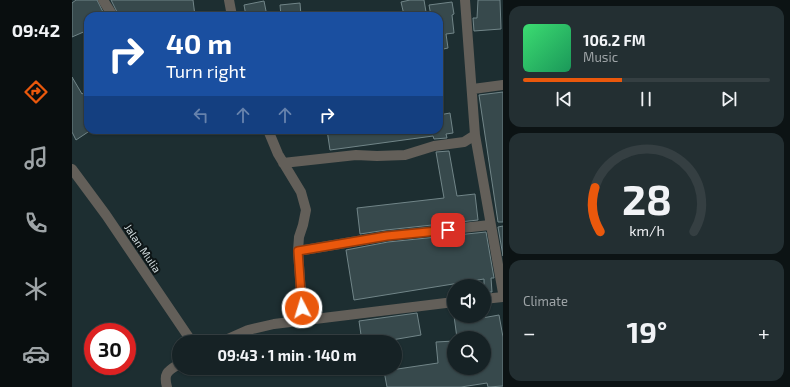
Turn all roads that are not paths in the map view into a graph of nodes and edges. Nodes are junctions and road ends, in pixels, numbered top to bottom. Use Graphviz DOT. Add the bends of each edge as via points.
graph roads {
  1 [pos="103,0"];
  2 [pos="229,0"];
  3 [pos="465,0"];
  4 [pos="110,12"];
  5 [pos="231,12"];
  6 [pos="503,85"];
  7 [pos="473,89"];
  8 [pos="270,134"];
  9 [pos="475,135"];
  10 [pos="283,163"];
  11 [pos="72,169"];
  12 [pos="490,225"];
  13 [pos="298,251"];
  14 [pos="503,293"];
  15 [pos="503,297"];
  16 [pos="491,298"];
  17 [pos="447,303"];
  18 [pos="303,321"];
  19 [pos="187,335"];
  20 [pos="237,335"];
  21 [pos="172,368"];
  22 [pos="167,387"];
  1 -- 4 [label="street"];
  2 -- 5 [label="street"];
  3 -- 7 [label="street"];
  6 -- 7 [label="street"];
  7 -- 9 [label="street"];
  8 -- 10 [label="street"];
  9 -- 10 [label="street" via="464,142 434,146 405,155 356,155"];
  9 -- 12 [label="street"];
  10 -- 13 [label="street" via="301,192 306,210"];
  11 -- 19 [label="street, Jalan Mulia"];
  12 -- 13 [label="street" via="387,236"];
  12 -- 14 [label="street"];
  13 -- 18 [label="street"];
  15 -- 16 [label="street"];
  17 -- 18 [label="street"];
  18 -- 20 [label="street" via="268,325"];
  21 -- 22 [label="street" via="166,375"];
}
